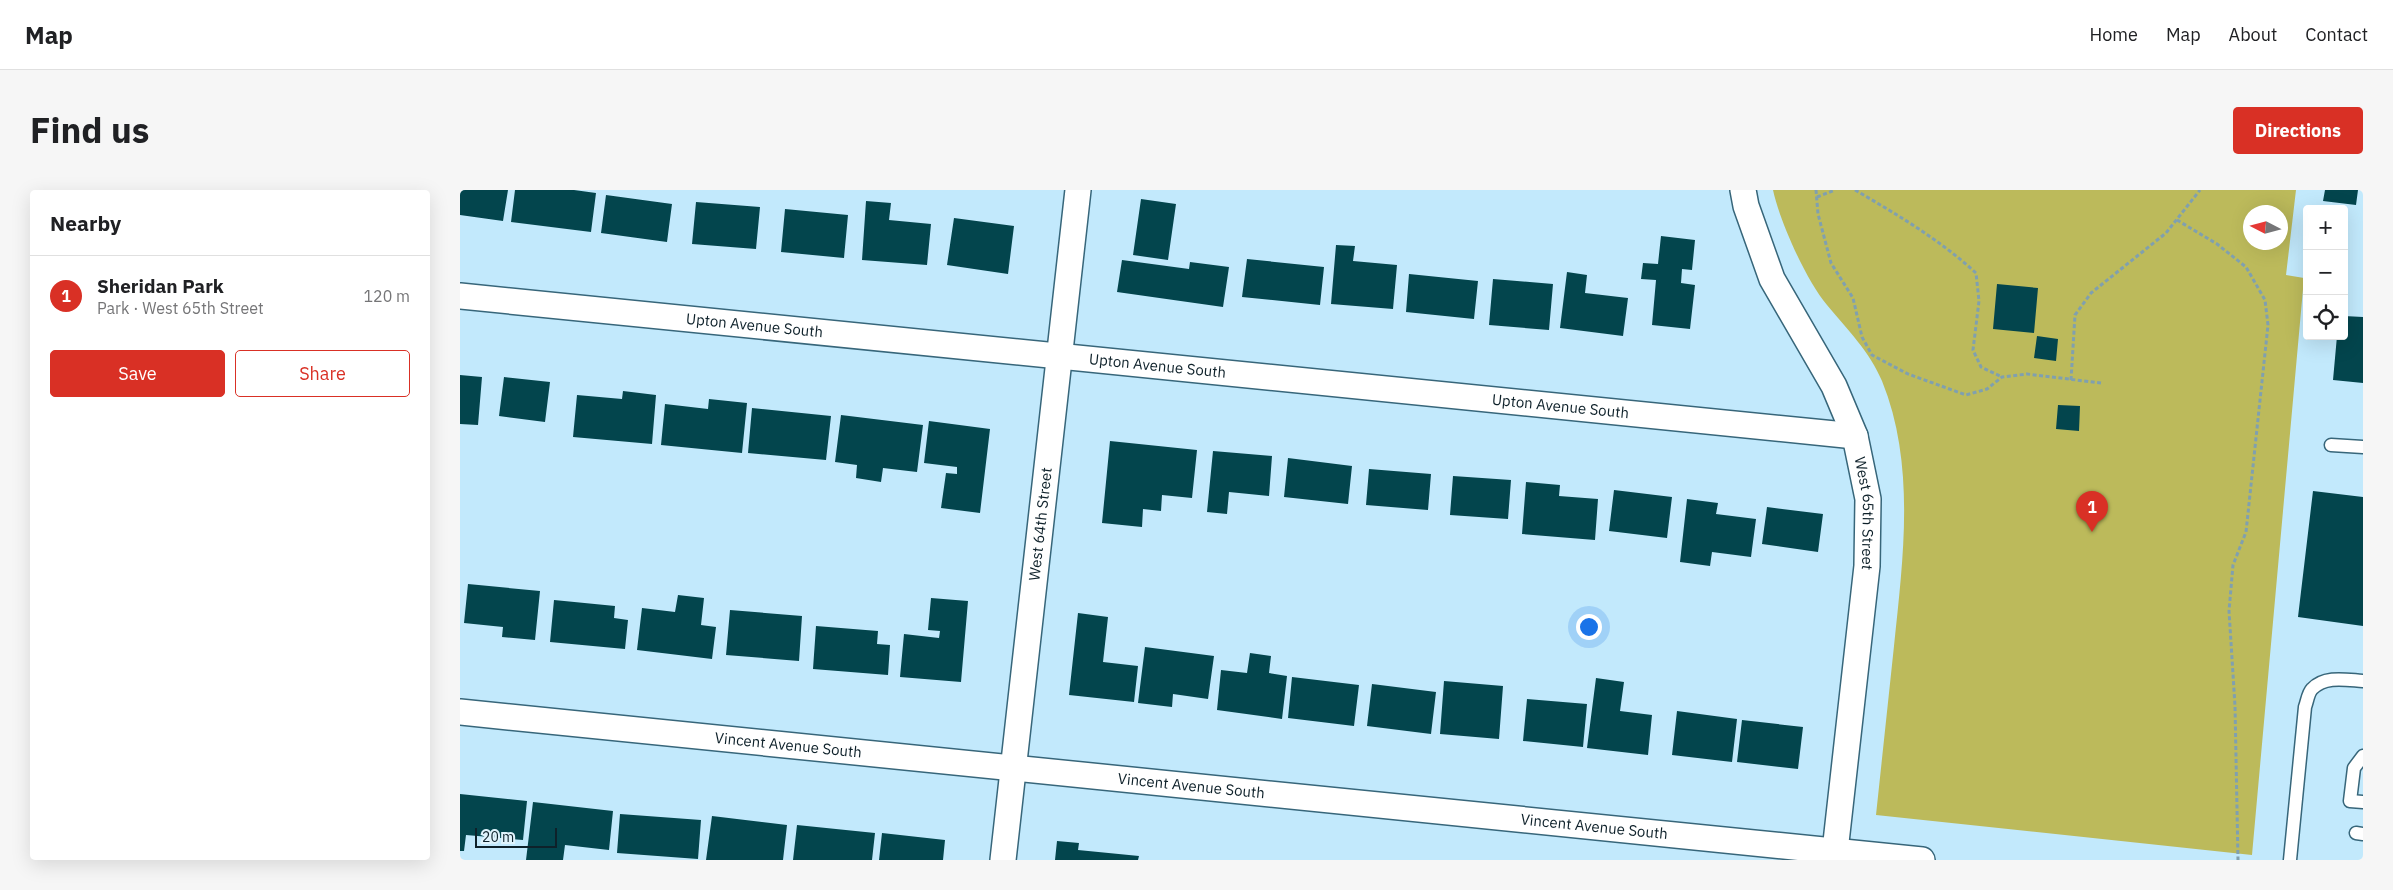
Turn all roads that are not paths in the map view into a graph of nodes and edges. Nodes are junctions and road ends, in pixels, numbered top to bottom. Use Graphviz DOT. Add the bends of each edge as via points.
graph roads {
  1 [pos="1078,190"];
  2 [pos="1743,190"];
  3 [pos="460,296"];
  4 [pos="1060,356"];
  5 [pos="1855,436"];
  6 [pos="2331,445"];
  7 [pos="2363,447"];
  8 [pos="2363,682"];
  9 [pos="460,712"];
  10 [pos="2363,756"];
  11 [pos="1014,768"];
  12 [pos="2363,802"];
  13 [pos="1834,856"];
  14 [pos="1003,860"];
  15 [pos="1922,860"];
  16 [pos="2290,860"];
  1 -- 4 [label="street, West 64th Street"];
  2 -- 5 [label="street, West 65th Street" via="1772,278 1834,386"];
  3 -- 4 [label="street, Upton Avenue South"];
  4 -- 5 [label="street, Upton Avenue South"];
  4 -- 11 [label="street, West 64th Street"];
  5 -- 13 [label="street, West 65th Street" via="1868,499 1867,566"];
  6 -- 7 [label="lane"];
  8 -- 16 [label="lane" via="2334,678 2311,690 2305,708"];
  9 -- 11 [label="street, Vincent Avenue South"];
  10 -- 12 [label="lane" via="2354,768 2350,801"];
  11 -- 13 [label="street, Vincent Avenue South"];
  11 -- 14 [label="street, West 64th Street"];
  13 -- 15 [label="street, Vincent Avenue South"];
}
